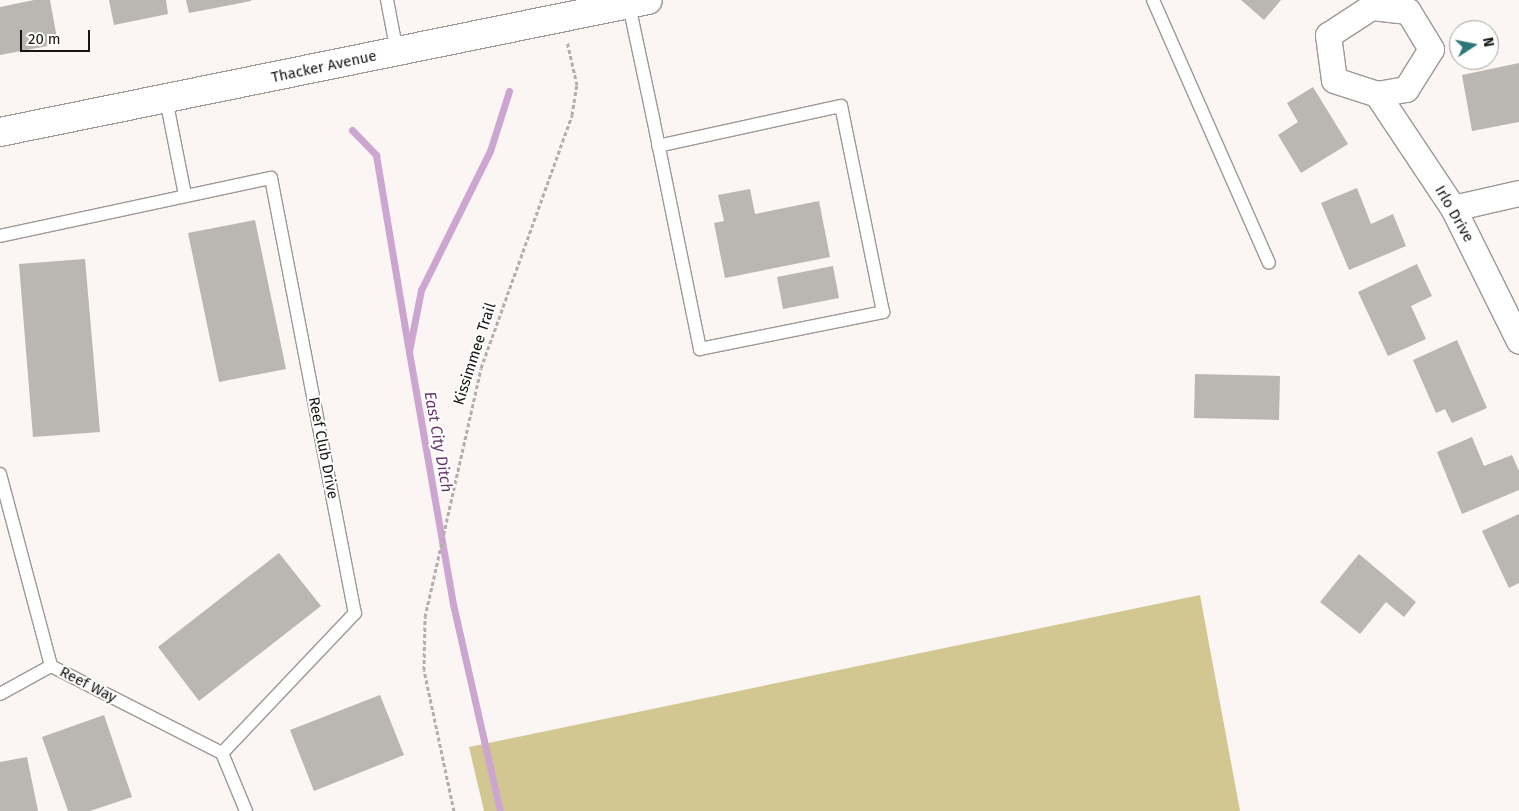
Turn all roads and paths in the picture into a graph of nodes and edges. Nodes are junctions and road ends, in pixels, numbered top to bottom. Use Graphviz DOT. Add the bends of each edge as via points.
graph roads {
  1 [pos="387,0"];
  2 [pos="1153,0"];
  3 [pos="639,2"];
  4 [pos="562,18"];
  5 [pos="396,52"];
  6 [pos="1377,94"];
  7 [pos="166,99"];
  8 [pos="0,132"];
  9 [pos="658,146"];
  10 [pos="1519,194"];
  11 [pos="185,195"];
  12 [pos="1453,208"];
  13 [pos="0,236"];
  14 [pos="1269,263"];
  15 [pos="1519,341"];
  16 [pos="0,474"];
  17 [pos="51,666"];
  18 [pos="0,694"];
  19 [pos="222,754"];
  20 [pos="246,811"];
  21 [pos="454,811"];
  1 -- 5 [label="lane"];
  2 -- 14 [label="lane"];
  3 -- 4 [label="street, Thacker Avenue"];
  3 -- 9 [label="lane"];
  4 -- 5 [label="street, Thacker Avenue"];
  4 -- 21 [label="path, Kissimmee Trail" via="577,86 572,115 523,244 465,424 425,617 424,670"];
  5 -- 7 [label="street, Thacker Avenue"];
  6 -- 12 [label="street, Irlo Drive"];
  7 -- 8 [label="street, Thacker Avenue"];
  7 -- 11 [label="lane"];
  9 -- 9 [label="lane" via="700,349 883,312 841,106"];
  10 -- 12 [label="street"];
  11 -- 13 [label="lane, Reef Club Drive"];
  11 -- 19 [label="lane, Reef Club Drive" via="271,178 355,613"];
  12 -- 15 [label="street, Irlo Drive"];
  16 -- 17 [label="lane, Reef Way"];
  17 -- 18 [label="lane"];
  17 -- 19 [label="lane, Reef Way"];
  19 -- 20 [label="lane"];
}
